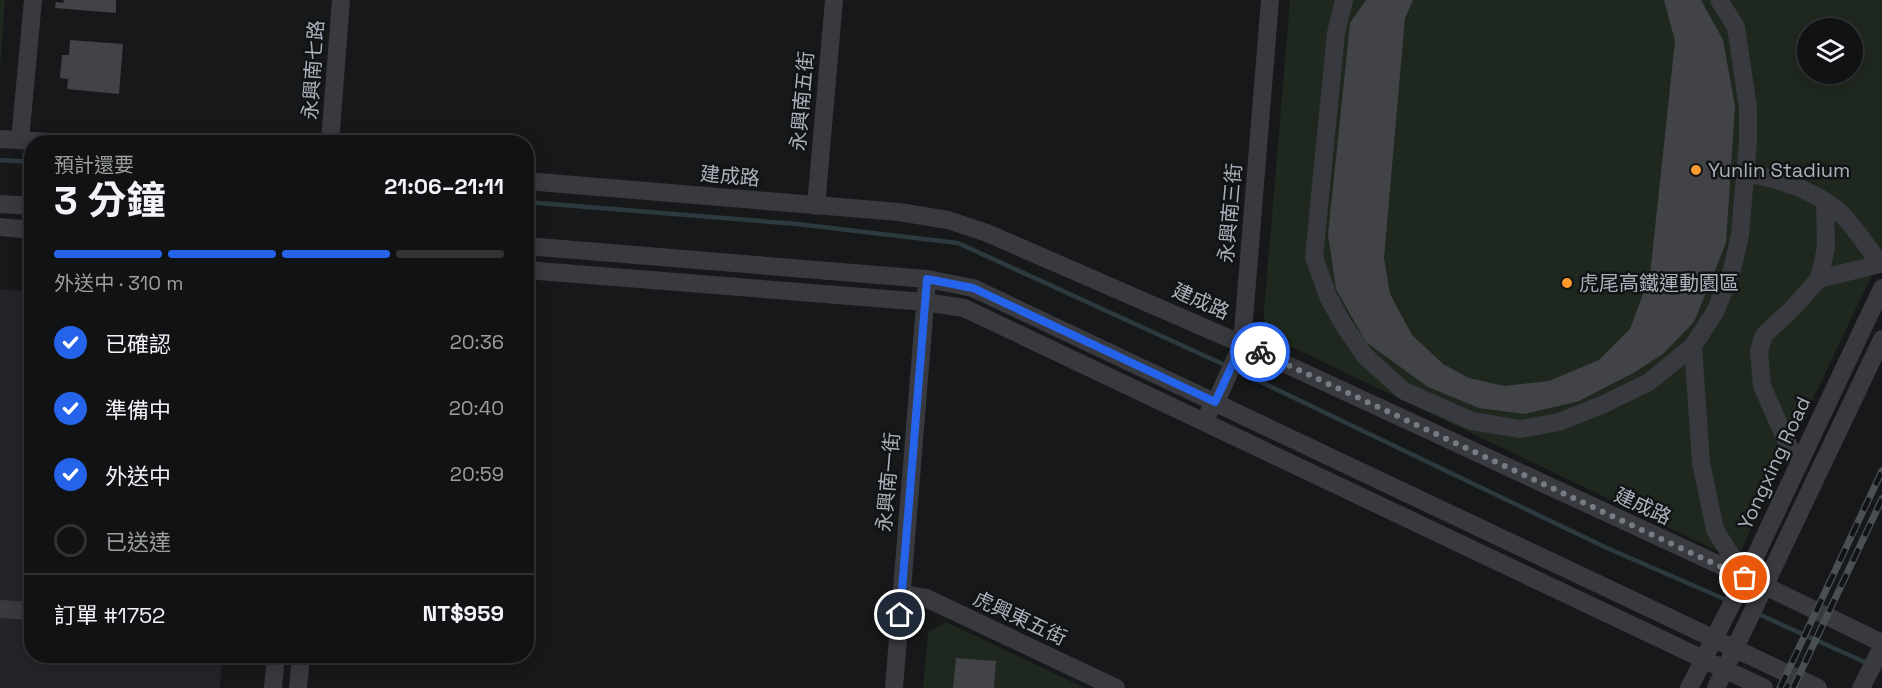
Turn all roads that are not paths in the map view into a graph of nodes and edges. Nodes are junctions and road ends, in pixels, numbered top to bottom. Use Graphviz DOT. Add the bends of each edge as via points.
graph roads {
  1 [pos="33,0"];
  2 [pos="341,0"];
  3 [pos="834,0"];
  4 [pos="1270,0"];
  5 [pos="1344,0"];
  6 [pos="1719,0"];
  7 [pos="331,135"];
  8 [pos="0,139"];
  9 [pos="20,140"];
  10 [pos="24,140"];
  11 [pos="1745,173"];
  12 [pos="534,182"];
  13 [pos="1825,201"];
  14 [pos="0,204"];
  15 [pos="24,206"];
  16 [pos="816,207"];
  17 [pos="0,227"];
  18 [pos="24,229"];
  19 [pos="534,247"];
  20 [pos="534,271"];
  21 [pos="927,279"];
  22 [pos="1819,279"];
  23 [pos="1882,288"];
  24 [pos="925,302"];
  25 [pos="1882,339"];
  26 [pos="1693,346"];
  27 [pos="1240,349"];
  28 [pos="1217,399"];
  29 [pos="1204,421"];
  30 [pos="1791,451"];
  31 [pos="1734,560"];
  32 [pos="1743,582"];
  33 [pos="1762,590"];
  34 [pos="902,594"];
  35 [pos="0,609"];
  36 [pos="24,610"];
  37 [pos="1716,635"];
  38 [pos="1736,644"];
  39 [pos="1881,648"];
  40 [pos="1704,659"];
  41 [pos="275,663"];
  42 [pos="300,663"];
  43 [pos="1725,670"];
  44 [pos="273,688"];
  45 [pos="298,688"];
  46 [pos="894,688"];
  47 [pos="1116,688"];
  48 [pos="1689,688"];
  49 [pos="1716,688"];
  50 [pos="1764,688"];
  51 [pos="1818,688"];
  52 [pos="1861,688"];
  1 -- 9 [label="street"];
  2 -- 7 [label="street, 永興南七路"];
  3 -- 16 [label="street, 永興南五街"];
  4 -- 27 [label="street, 永興南三街"];
  5 -- 26 [label="street" via="1336,33 1314,257 1328,296 1365,356 1404,391 1472,421 1520,429 1559,422 1602,405 1649,382"];
  6 -- 11 [label="street" via="1736,27 1738,39 1748,108"];
  8 -- 9 [label="street"];
  9 -- 10 [label="street"];
  11 -- 13 [label="street" via="1781,180"];
  11 -- 26 [label="street" via="1740,236 1732,270 1715,312"];
  12 -- 16 [label="street, 建成路"];
  13 -- 22 [label="street" via="1826,248"];
  13 -- 22 [label="street" via="1852,226 1880,264"];
  14 -- 15 [label="street"];
  16 -- 27 [label="street, 建成路" via="899,212 948,220 987,233"];
  17 -- 18 [label="street"];
  19 -- 21 [label="street"];
  20 -- 24 [label="street"];
  21 -- 24 [label="street, 永興南一街"];
  21 -- 28 [label="street" via="973,288"];
  22 -- 30 [label="street" via="1764,335 1759,351 1762,386"];
  23 -- 32 [label="street, Yongxing Road"];
  24 -- 29 [label="street" via="964,308"];
  24 -- 34 [label="street, 永興南一街"];
  25 -- 33 [label="street"];
  26 -- 31 [label="street" via="1701,462 1715,530"];
  27 -- 28 [label="street, 永興南三街"];
  27 -- 32 [label="street, 建成路"];
  28 -- 29 [label="street, 永興南三街"];
  28 -- 37 [label="street"];
  29 -- 40 [label="street"];
  32 -- 33 [label="street, 建成路"];
  32 -- 37 [label="street, Yongxing Road"];
  33 -- 38 [label="street"];
  33 -- 39 [label="street, 建成路"];
  34 -- 46 [label="street, 永興南一街"];
  34 -- 47 [label="street, 虎興東五街" via="926,598"];
  35 -- 36 [label="street"];
  37 -- 38 [label="street"];
  37 -- 40 [label="street, Yongxing Road"];
  38 -- 43 [label="street"];
  38 -- 51 [label="street"];
  39 -- 52 [label="street"];
  40 -- 43 [label="street"];
  40 -- 48 [label="street, Yongxing Road"];
  41 -- 44 [label="street"];
  42 -- 45 [label="street"];
  43 -- 49 [label="street"];
  43 -- 50 [label="street"];
}
